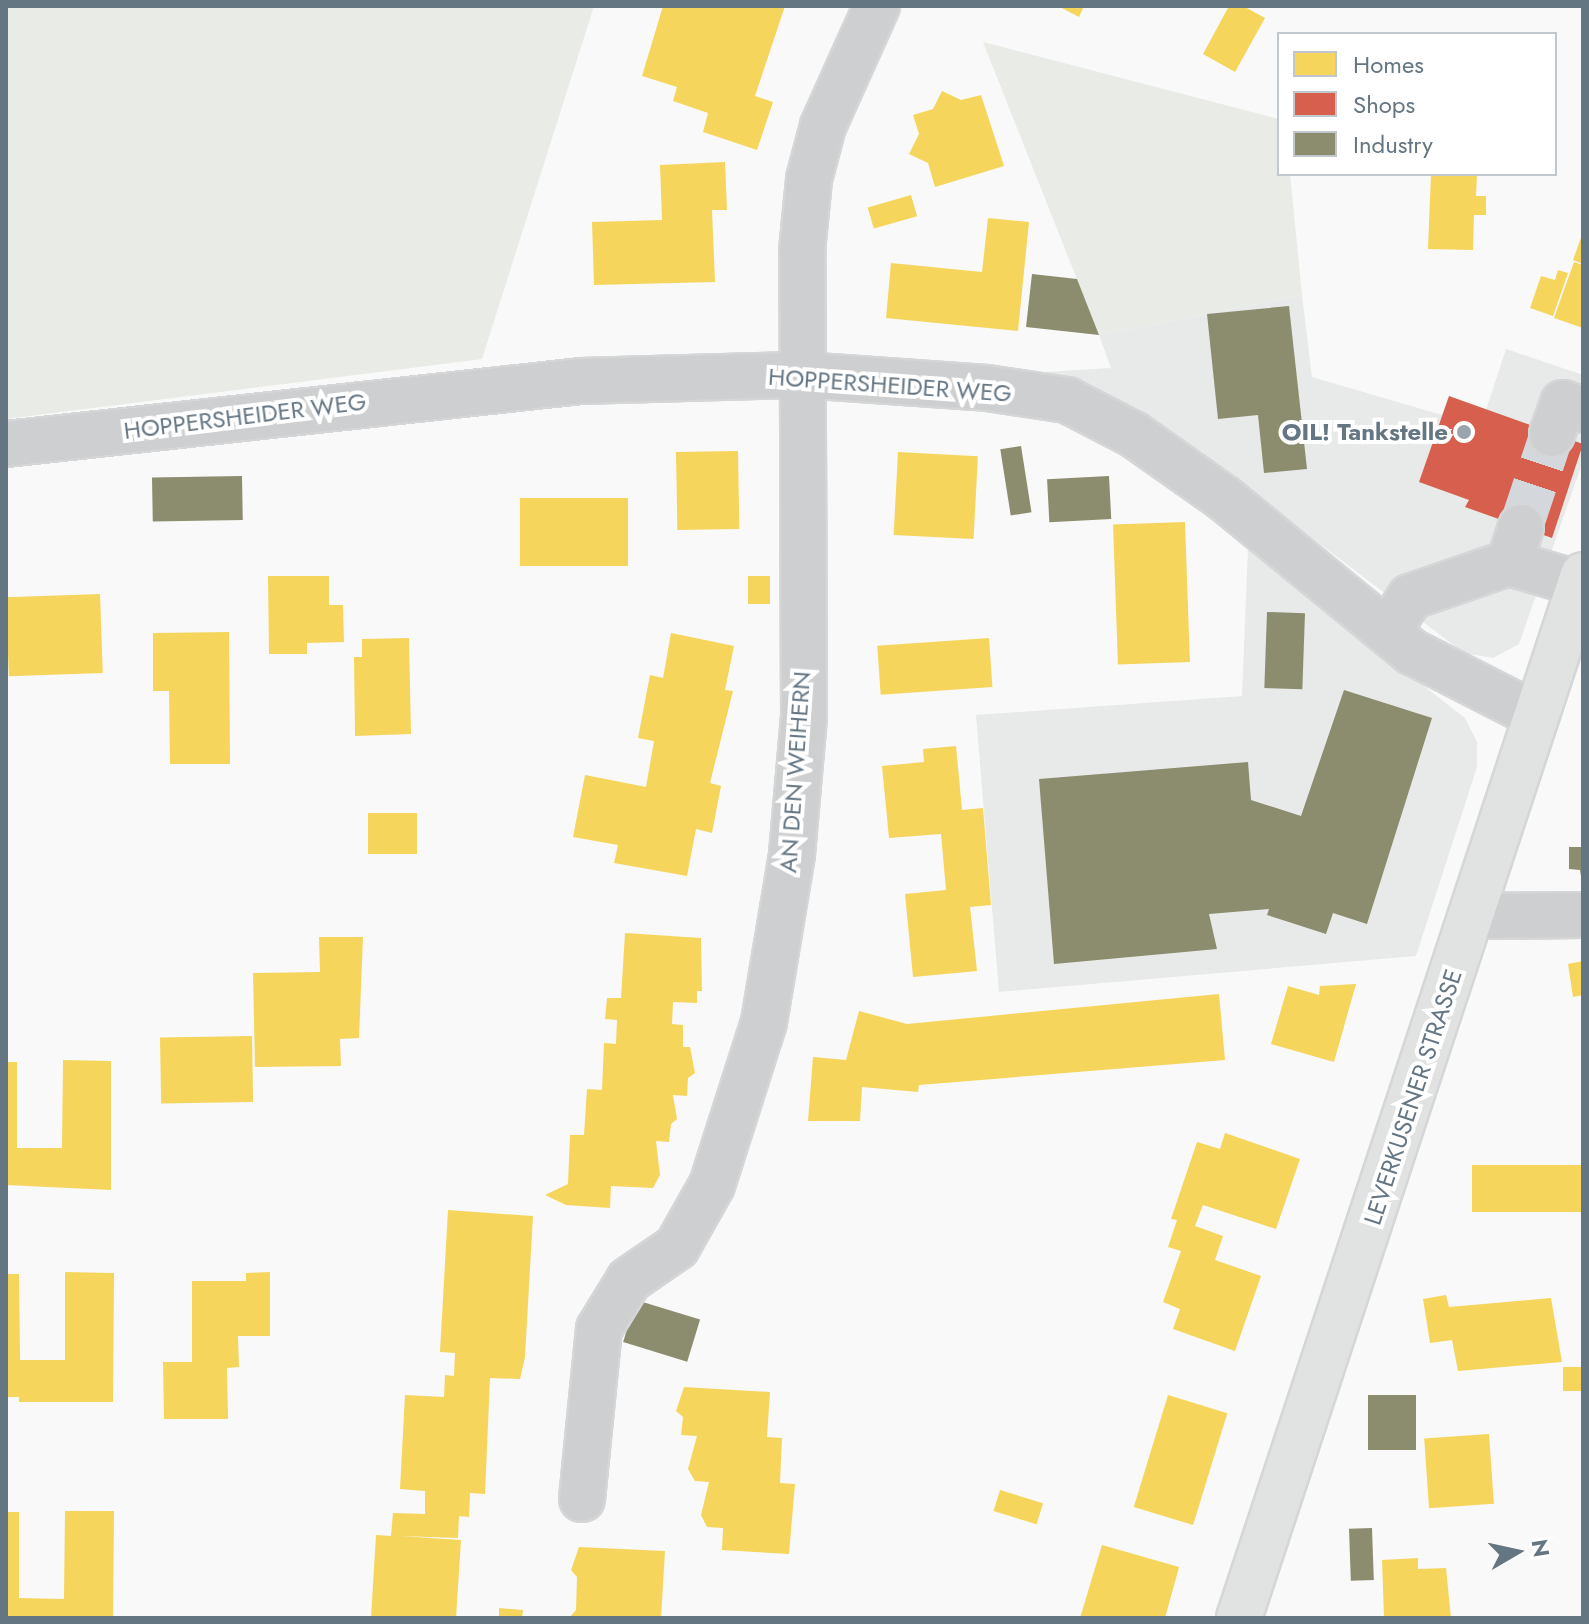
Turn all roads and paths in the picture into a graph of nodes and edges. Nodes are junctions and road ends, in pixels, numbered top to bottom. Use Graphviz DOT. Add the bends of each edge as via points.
graph roads {
  1 [pos="877,6"];
  2 [pos="802,375"];
  3 [pos="6,444"];
  4 [pos="1581,580"];
  5 [pos="1388,632"];
  6 [pos="1535,715"];
  7 [pos="1583,915"];
  8 [pos="1473,916"];
  9 [pos="582,1499"];
  10 [pos="1239,1618"];
  1 -- 2 [label="street, AN DEN WEIHERN" via="823,126 809,179 802,251"];
  2 -- 3 [label="street, HOPPERSHEIDER WEG" via="581,381"];
  2 -- 5 [label="street, HOPPERSHEIDER WEG" via="987,388 1067,400 1133,434 1225,499"];
  2 -- 9 [label="street, AN DEN WEIHERN" via="804,716 792,854 764,1022 712,1185 677,1247 629,1280 599,1329"];
  4 -- 5 [label="street" via="1515,545 1410,597"];
  4 -- 6 [label="main road, LEVERKUSENER STRASSE"];
  5 -- 6 [label="street, HOPPERSHEIDER WEG" via="1412,652"];
  6 -- 8 [label="main road, LEVERKUSENER STRASSE"];
  7 -- 8 [label="street"];
  8 -- 10 [label="main road, LEVERKUSENER STRASSE"];
}
